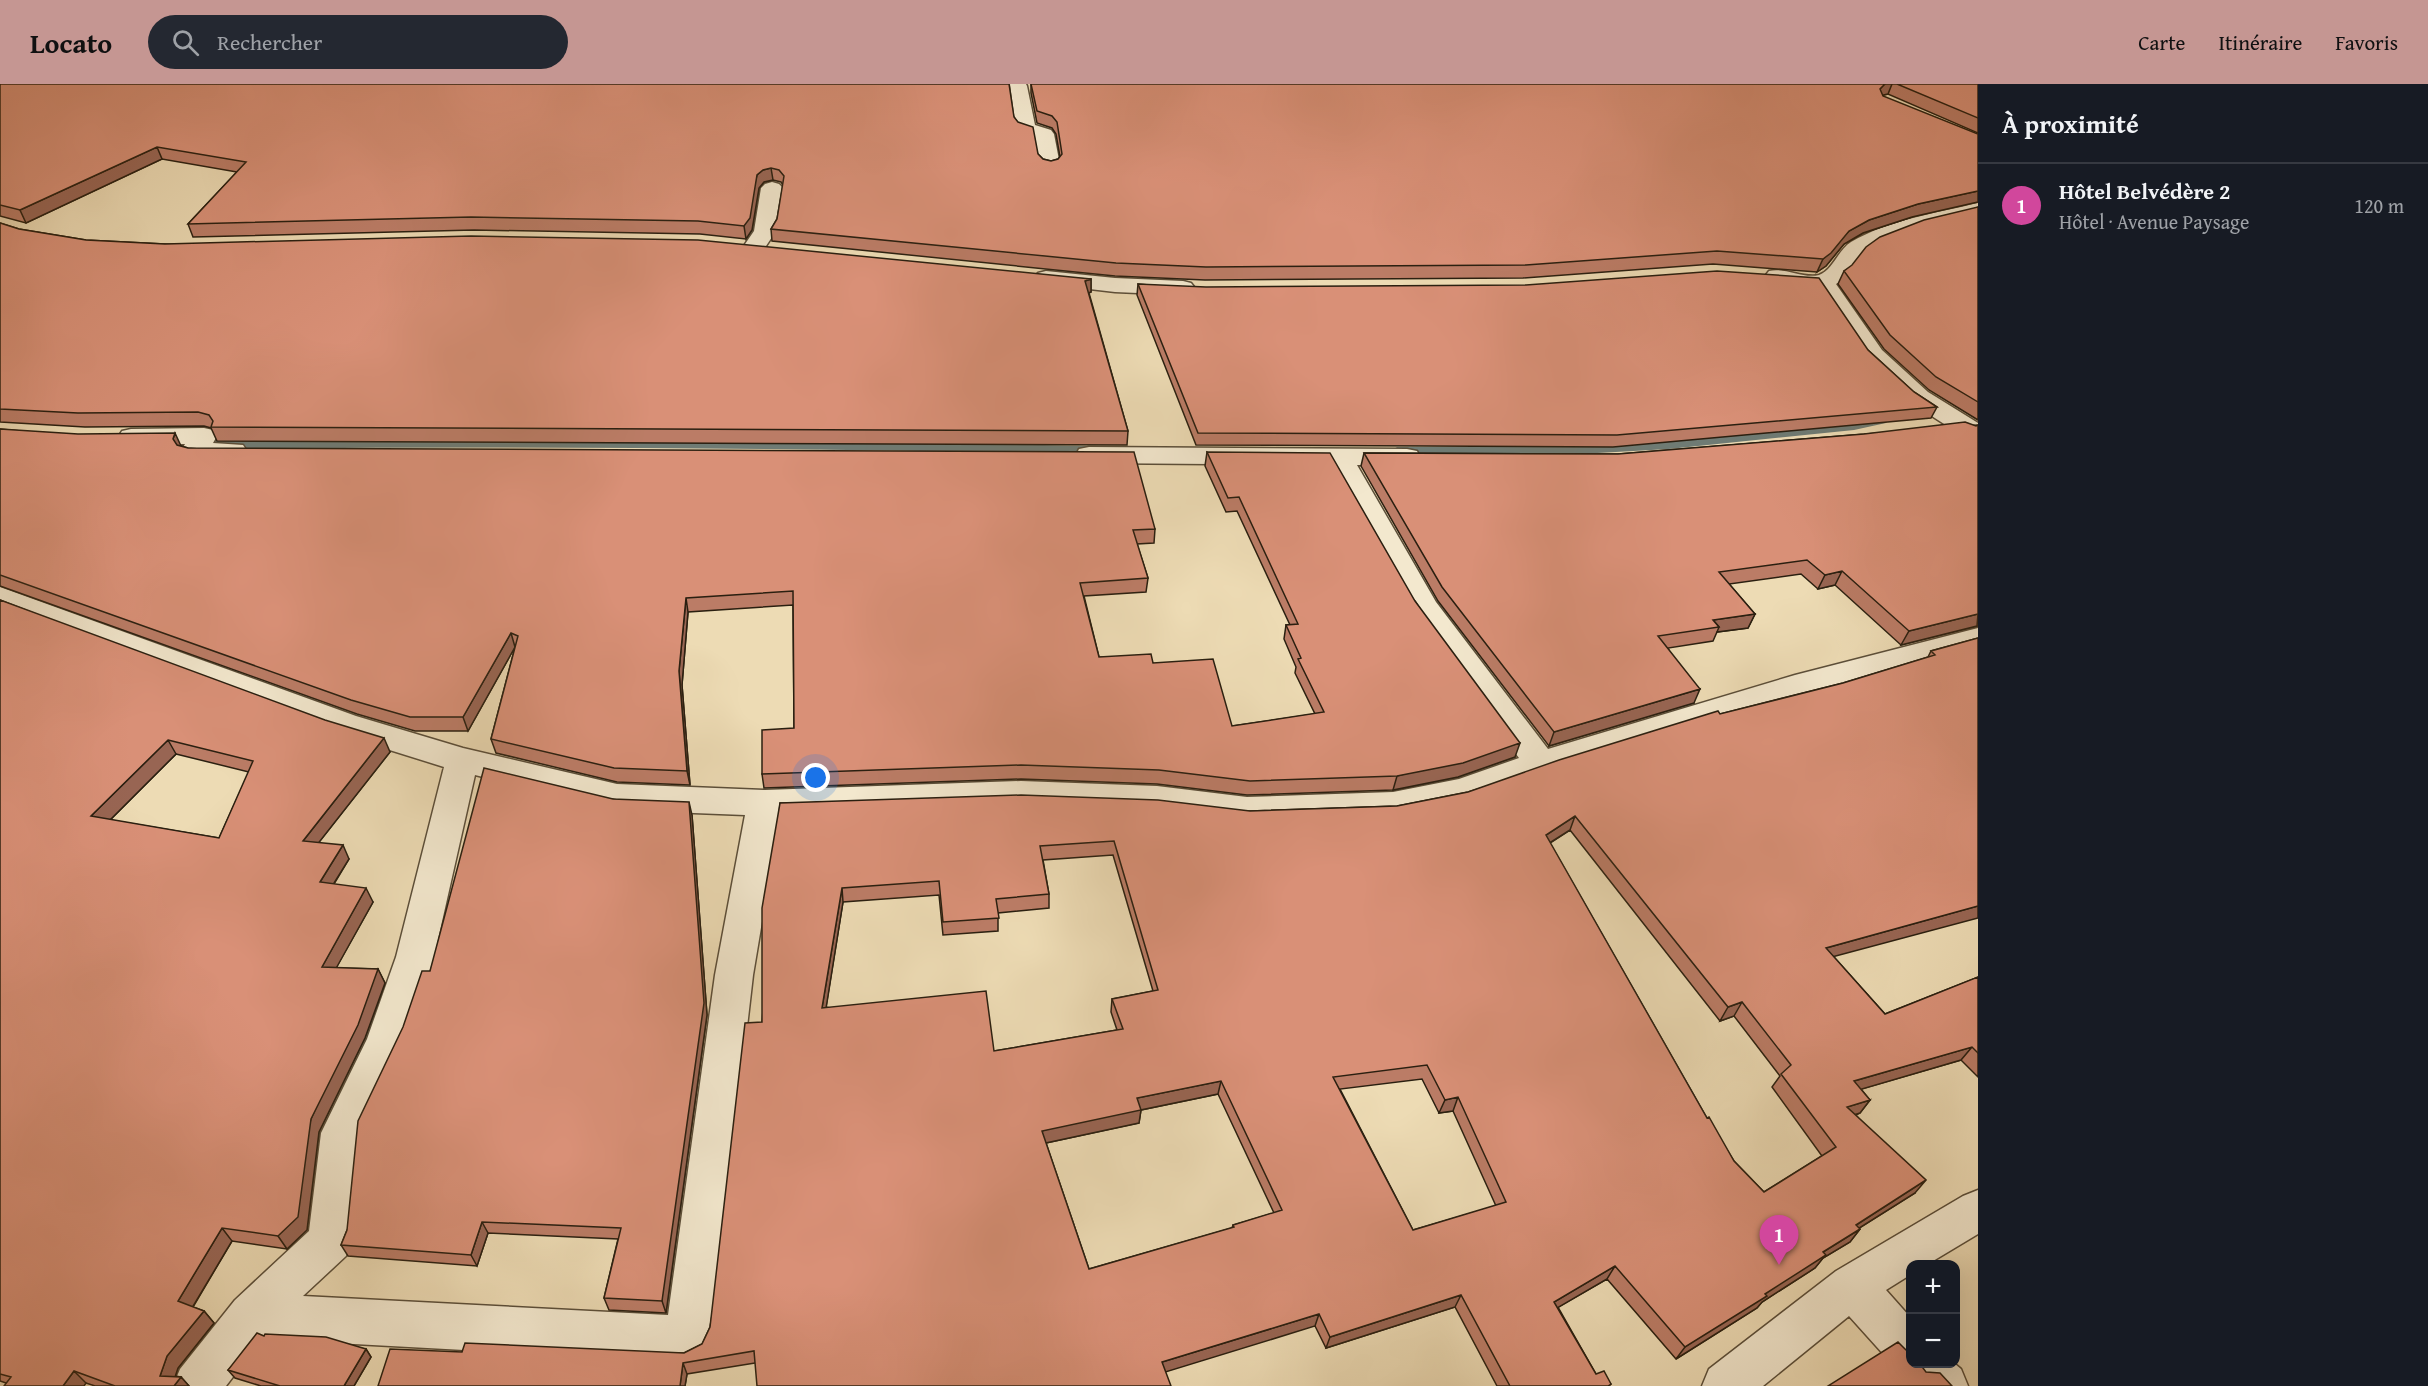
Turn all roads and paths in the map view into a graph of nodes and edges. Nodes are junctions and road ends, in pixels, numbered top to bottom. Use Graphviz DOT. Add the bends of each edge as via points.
graph roads {
  1 [pos="998,86"];
  2 [pos="1027,86"];
  3 [pos="1050,165"];
  4 [pos="772,188"];
  5 [pos="1978,209"];
  6 [pos="777,250"];
  7 [pos="1020,275"];
  8 [pos="1758,275"];
  9 [pos="1822,281"];
  10 [pos="1205,289"];
  11 [pos="1921,429"];
  12 [pos="1970,430"];
  13 [pos="109,437"];
  14 [pos="254,452"];
  15 [pos="1065,455"];
  16 [pos="1339,457"];
  17 [pos="1427,457"];
  18 [pos="0,597"];
  19 [pos="1978,638"];
  20 [pos="462,760"];
  21 [pos="1541,763"];
  22 [pos="765,803"];
  23 [pos="1978,1210"];
  24 [pos="1852,1286"];
  25 [pos="251,1316"];
  26 [pos="1906,1345"];
  27 [pos="1927,1368"];
  28 [pos="197,1386"];
  29 [pos="1726,1386"];
  30 [pos="1944,1386"];
  1 -- 2 [label="street"];
  2 -- 3 [label="street" via="1026,128 1044,134"];
  4 -- 6 [label="street" via="765,231 743,246"];
  5 -- 9 [label="street" via="1884,235 1856,248 1838,273"];
  7 -- 10 [label="street"];
  8 -- 9 [label="street"];
  9 -- 12 [label="street" via="1873,356 1919,397"];
  11 -- 12 [label="street"];
  13 -- 14 [label="street" via="204,436 194,451"];
  15 -- 16 [label="street"];
  16 -- 17 [label="street"];
  16 -- 21 [label="street" via="1424,607"];
  18 -- 20 [label="street" via="344,724"];
  19 -- 21 [label="street" via="1795,686"];
  20 -- 22 [label="street" via="617,797"];
  20 -- 25 [label="street" via="415,957 387,1039 342,1133 330,1241"];
  21 -- 22 [label="street" via="1463,791 1393,805 1247,810 1157,799 1021,794"];
  22 -- 25 [label="street" via="734,975 688,1339"];
  23 -- 24 [label="street"];
  24 -- 26 [label="street"];
  24 -- 29 [label="street"];
  25 -- 28 [label="street"];
  27 -- 30 [label="street"];
}
